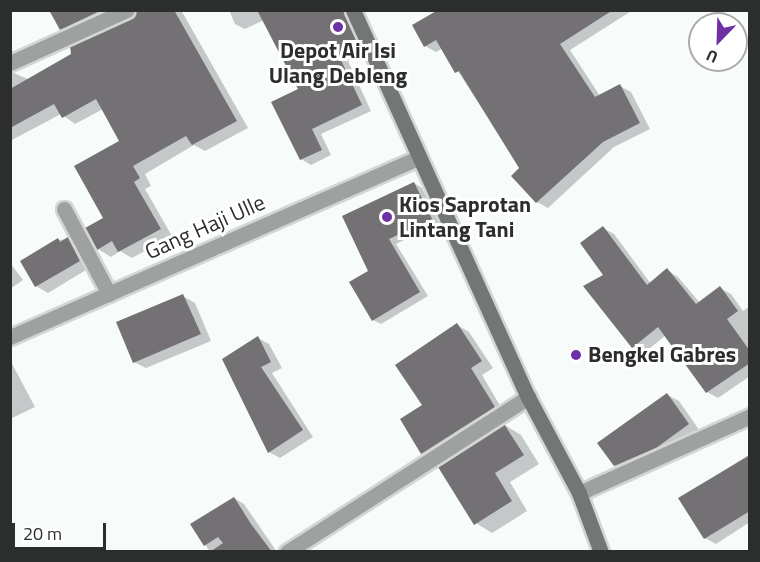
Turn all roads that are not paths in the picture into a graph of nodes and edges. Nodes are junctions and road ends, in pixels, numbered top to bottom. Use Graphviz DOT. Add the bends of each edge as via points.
graph roads {
  1 [pos="127,10"];
  2 [pos="353,10"];
  3 [pos="10,63"];
  4 [pos="417,158"];
  5 [pos="64,209"];
  6 [pos="109,294"];
  7 [pos="10,337"];
  8 [pos="528,397"];
  9 [pos="750,416"];
  10 [pos="579,493"];
  11 [pos="286,552"];
  12 [pos="601,552"];
  1 -- 3 [label="street"];
  2 -- 4 [label="street"];
  4 -- 6 [label="street, Gang Haji Ulle"];
  4 -- 8 [label="street"];
  5 -- 6 [label="street"];
  6 -- 7 [label="street, Gang Haji Ulle"];
  8 -- 10 [label="street"];
  8 -- 11 [label="street"];
  9 -- 10 [label="street"];
  10 -- 12 [label="street"];
}
